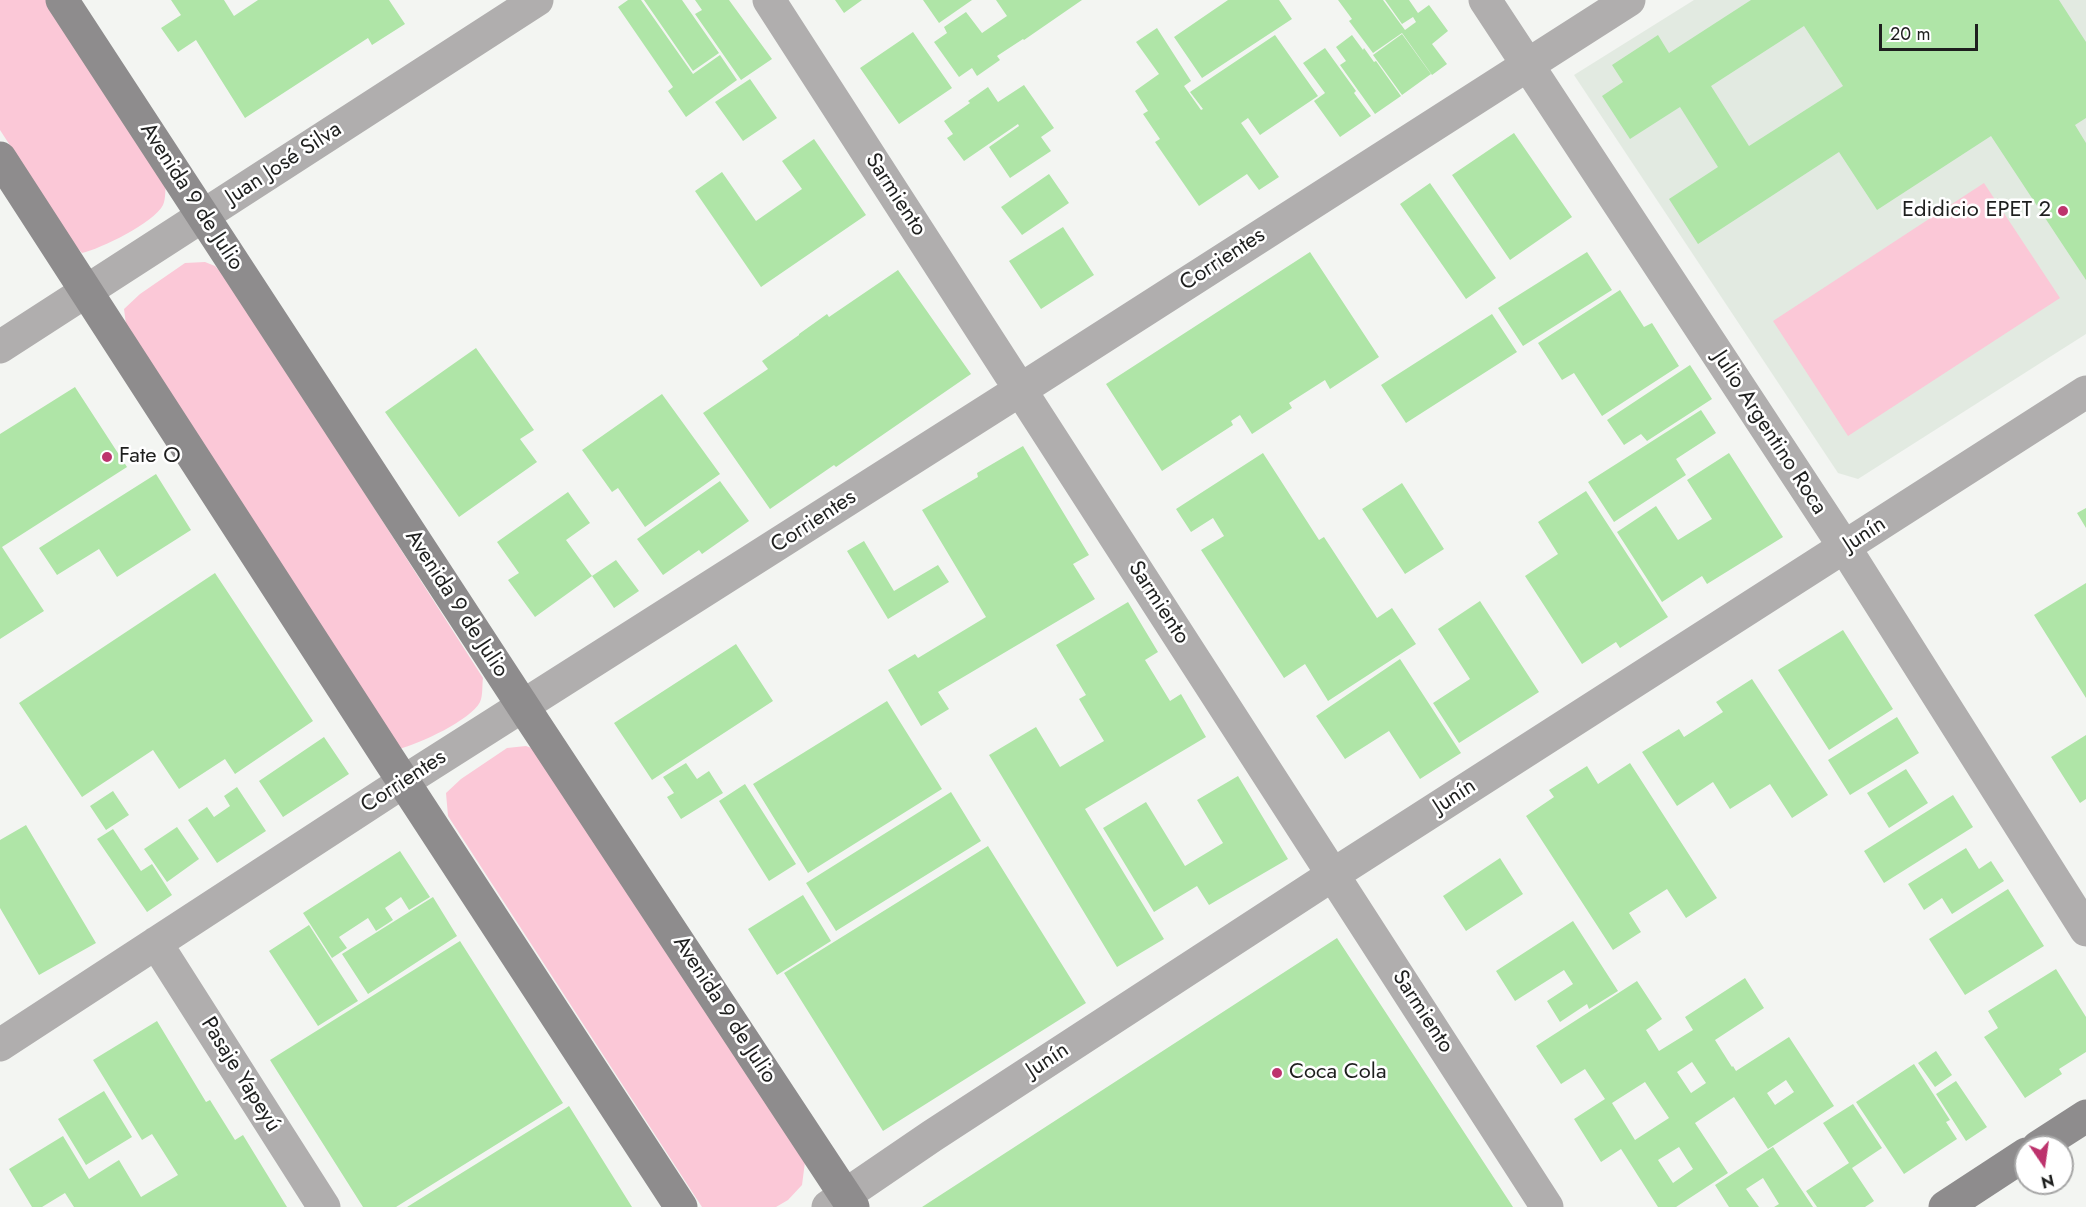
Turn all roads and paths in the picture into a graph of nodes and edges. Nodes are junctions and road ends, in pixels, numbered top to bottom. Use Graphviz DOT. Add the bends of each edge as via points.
graph roads {
  1 [pos="62,0"];
  2 [pos="537,0"];
  3 [pos="769,0"];
  4 [pos="1485,0"];
  5 [pos="1629,0"];
  6 [pos="1528,66"];
  7 [pos="0,158"];
  8 [pos="203,216"];
  9 [pos="86,292"];
  10 [pos="0,347"];
  11 [pos="1020,390"];
  12 [pos="2086,392"];
  13 [pos="1845,548"];
  14 [pos="524,707"];
  15 [pos="404,782"];
  16 [pos="1334,874"];
  17 [pos="2086,930"];
  18 [pos="156,943"];
  19 [pos="0,1045"];
  20 [pos="2086,1116"];
  21 [pos="2057,1135"];
  22 [pos="2014,1163"];
  23 [pos="842,1203"];
  24 [pos="324,1207"];
  25 [pos="681,1207"];
  26 [pos="1547,1207"];
  27 [pos="1945,1207"];
  1 -- 8 [label="main road, Avenida 9 de Julio"];
  2 -- 8 [label="street, Juan José Silva"];
  3 -- 11 [label="street, Sarmiento"];
  4 -- 6 [label="street, Julio Argentino Roca"];
  5 -- 6 [label="street, Corrientes"];
  6 -- 11 [label="street, Corrientes"];
  6 -- 13 [label="street, Julio Argentino Roca"];
  7 -- 9 [label="main road"];
  8 -- 9 [label="street, Juan José Silva"];
  8 -- 14 [label="main road, Avenida 9 de Julio"];
  9 -- 10 [label="street, Juan José Silva"];
  9 -- 15 [label="main road"];
  11 -- 14 [label="street, Corrientes"];
  11 -- 16 [label="street, Sarmiento"];
  12 -- 13 [label="street, Junín"];
  13 -- 16 [label="street, Junín"];
  13 -- 17 [label="street, Julio Argentino Roca"];
  14 -- 15 [label="street, Corrientes"];
  14 -- 23 [label="main road, Avenida 9 de Julio"];
  15 -- 18 [label="street, Corrientes"];
  15 -- 25 [label="main road"];
  16 -- 23 [label="street, Junín" via="952,1123"];
  16 -- 26 [label="street, Sarmiento"];
  18 -- 19 [label="street, Corrientes"];
  18 -- 24 [label="street, Pasaje Yapeyú"];
  20 -- 21 [label="main road"];
  22 -- 27 [label="main road"];
}
